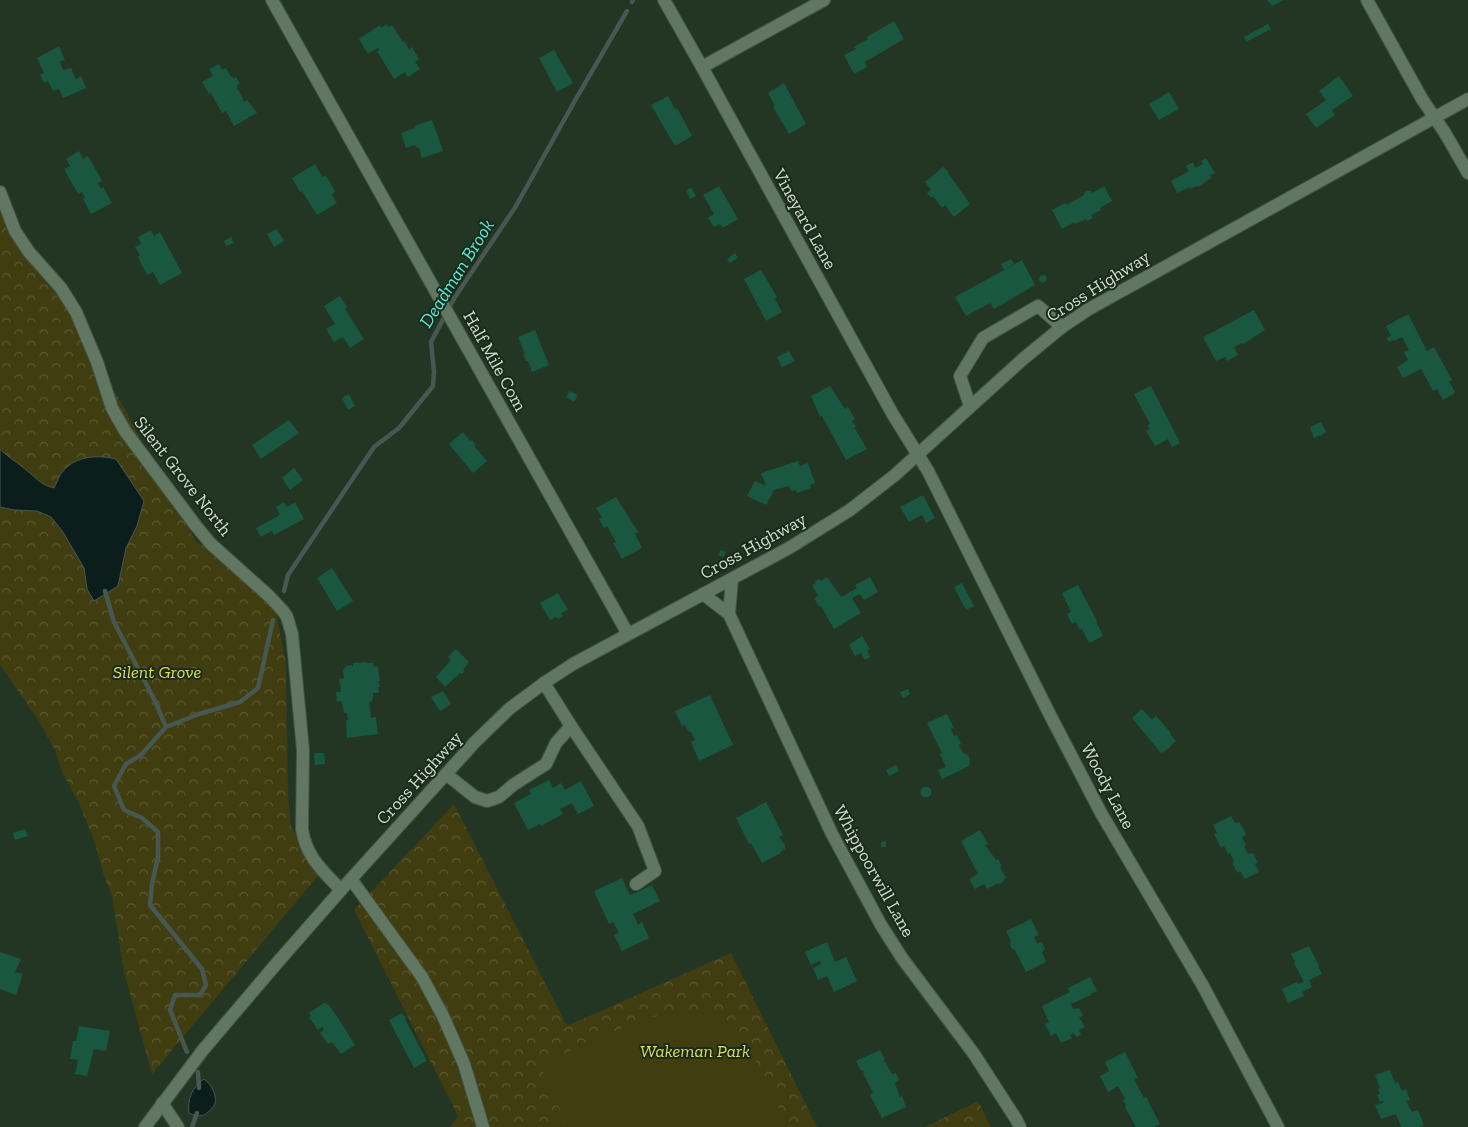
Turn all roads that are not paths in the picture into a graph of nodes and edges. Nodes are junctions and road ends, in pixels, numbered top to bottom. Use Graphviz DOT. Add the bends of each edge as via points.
graph roads {
  1 [pos="272,0"];
  2 [pos="664,0"];
  3 [pos="824,0"];
  4 [pos="1367,0"];
  5 [pos="702,67"];
  6 [pos="1468,100"];
  7 [pos="1435,118"];
  8 [pos="1468,174"];
  9 [pos="0,192"];
  10 [pos="1062,327"];
  11 [pos="970,406"];
  12 [pos="917,455"];
  13 [pos="732,579"];
  14 [pos="704,594"];
  15 [pos="729,614"];
  16 [pos="628,634"];
  17 [pos="544,682"];
  18 [pos="571,726"];
  19 [pos="446,774"];
  20 [pos="351,879"];
  21 [pos="636,884"];
  22 [pos="341,890"];
  23 [pos="162,1103"];
  24 [pos="148,1126"];
  25 [pos="178,1127"];
  26 [pos="483,1127"];
  27 [pos="1020,1127"];
  28 [pos="1278,1127"];
  1 -- 16 [label="street, Half Mile Com"];
  2 -- 5 [label="street, Vineyard Lane"];
  3 -- 5 [label="street"];
  4 -- 7 [label="street"];
  5 -- 12 [label="street, Vineyard Lane"];
  6 -- 7 [label="street, Cross Highway"];
  7 -- 8 [label="street"];
  7 -- 10 [label="street, Cross Highway" via="1113,294"];
  9 -- 22 [label="street, Silent Grove North" via="15,231 76,312 112,408 125,431 211,544 269,596 287,617 292,634 304,750 303,838 315,862"];
  10 -- 11 [label="street, Cross Highway"];
  10 -- 11 [label="street" via="1038,306 983,338 960,376"];
  11 -- 12 [label="street, Cross Highway"];
  12 -- 13 [label="street, Cross Highway" via="850,510"];
  12 -- 28 [label="street, Woody Lane" via="1101,813 1203,986"];
  13 -- 14 [label="street, Cross Highway"];
  13 -- 15 [label="street, Whippoorwill Lane"];
  14 -- 15 [label="street, Whippoorwill Lane"];
  14 -- 16 [label="street, Cross Highway"];
  15 -- 27 [label="street, Whippoorwill Lane" via="832,834 881,924 916,978 974,1054"];
  16 -- 17 [label="street, Cross Highway"];
  17 -- 18 [label="street"];
  17 -- 19 [label="street, Cross Highway" via="488,729"];
  18 -- 19 [label="street" via="556,743 546,764 499,796 487,800 475,798"];
  18 -- 21 [label="street" via="638,826 655,871"];
  19 -- 20 [label="street, Cross Highway"];
  20 -- 22 [label="street, Cross Highway"];
  20 -- 26 [label="street" via="422,977 443,1016 464,1064"];
  22 -- 23 [label="street, Cross Highway" via="217,1033"];
  23 -- 24 [label="street, Cross Highway"];
  23 -- 25 [label="street"];
}
